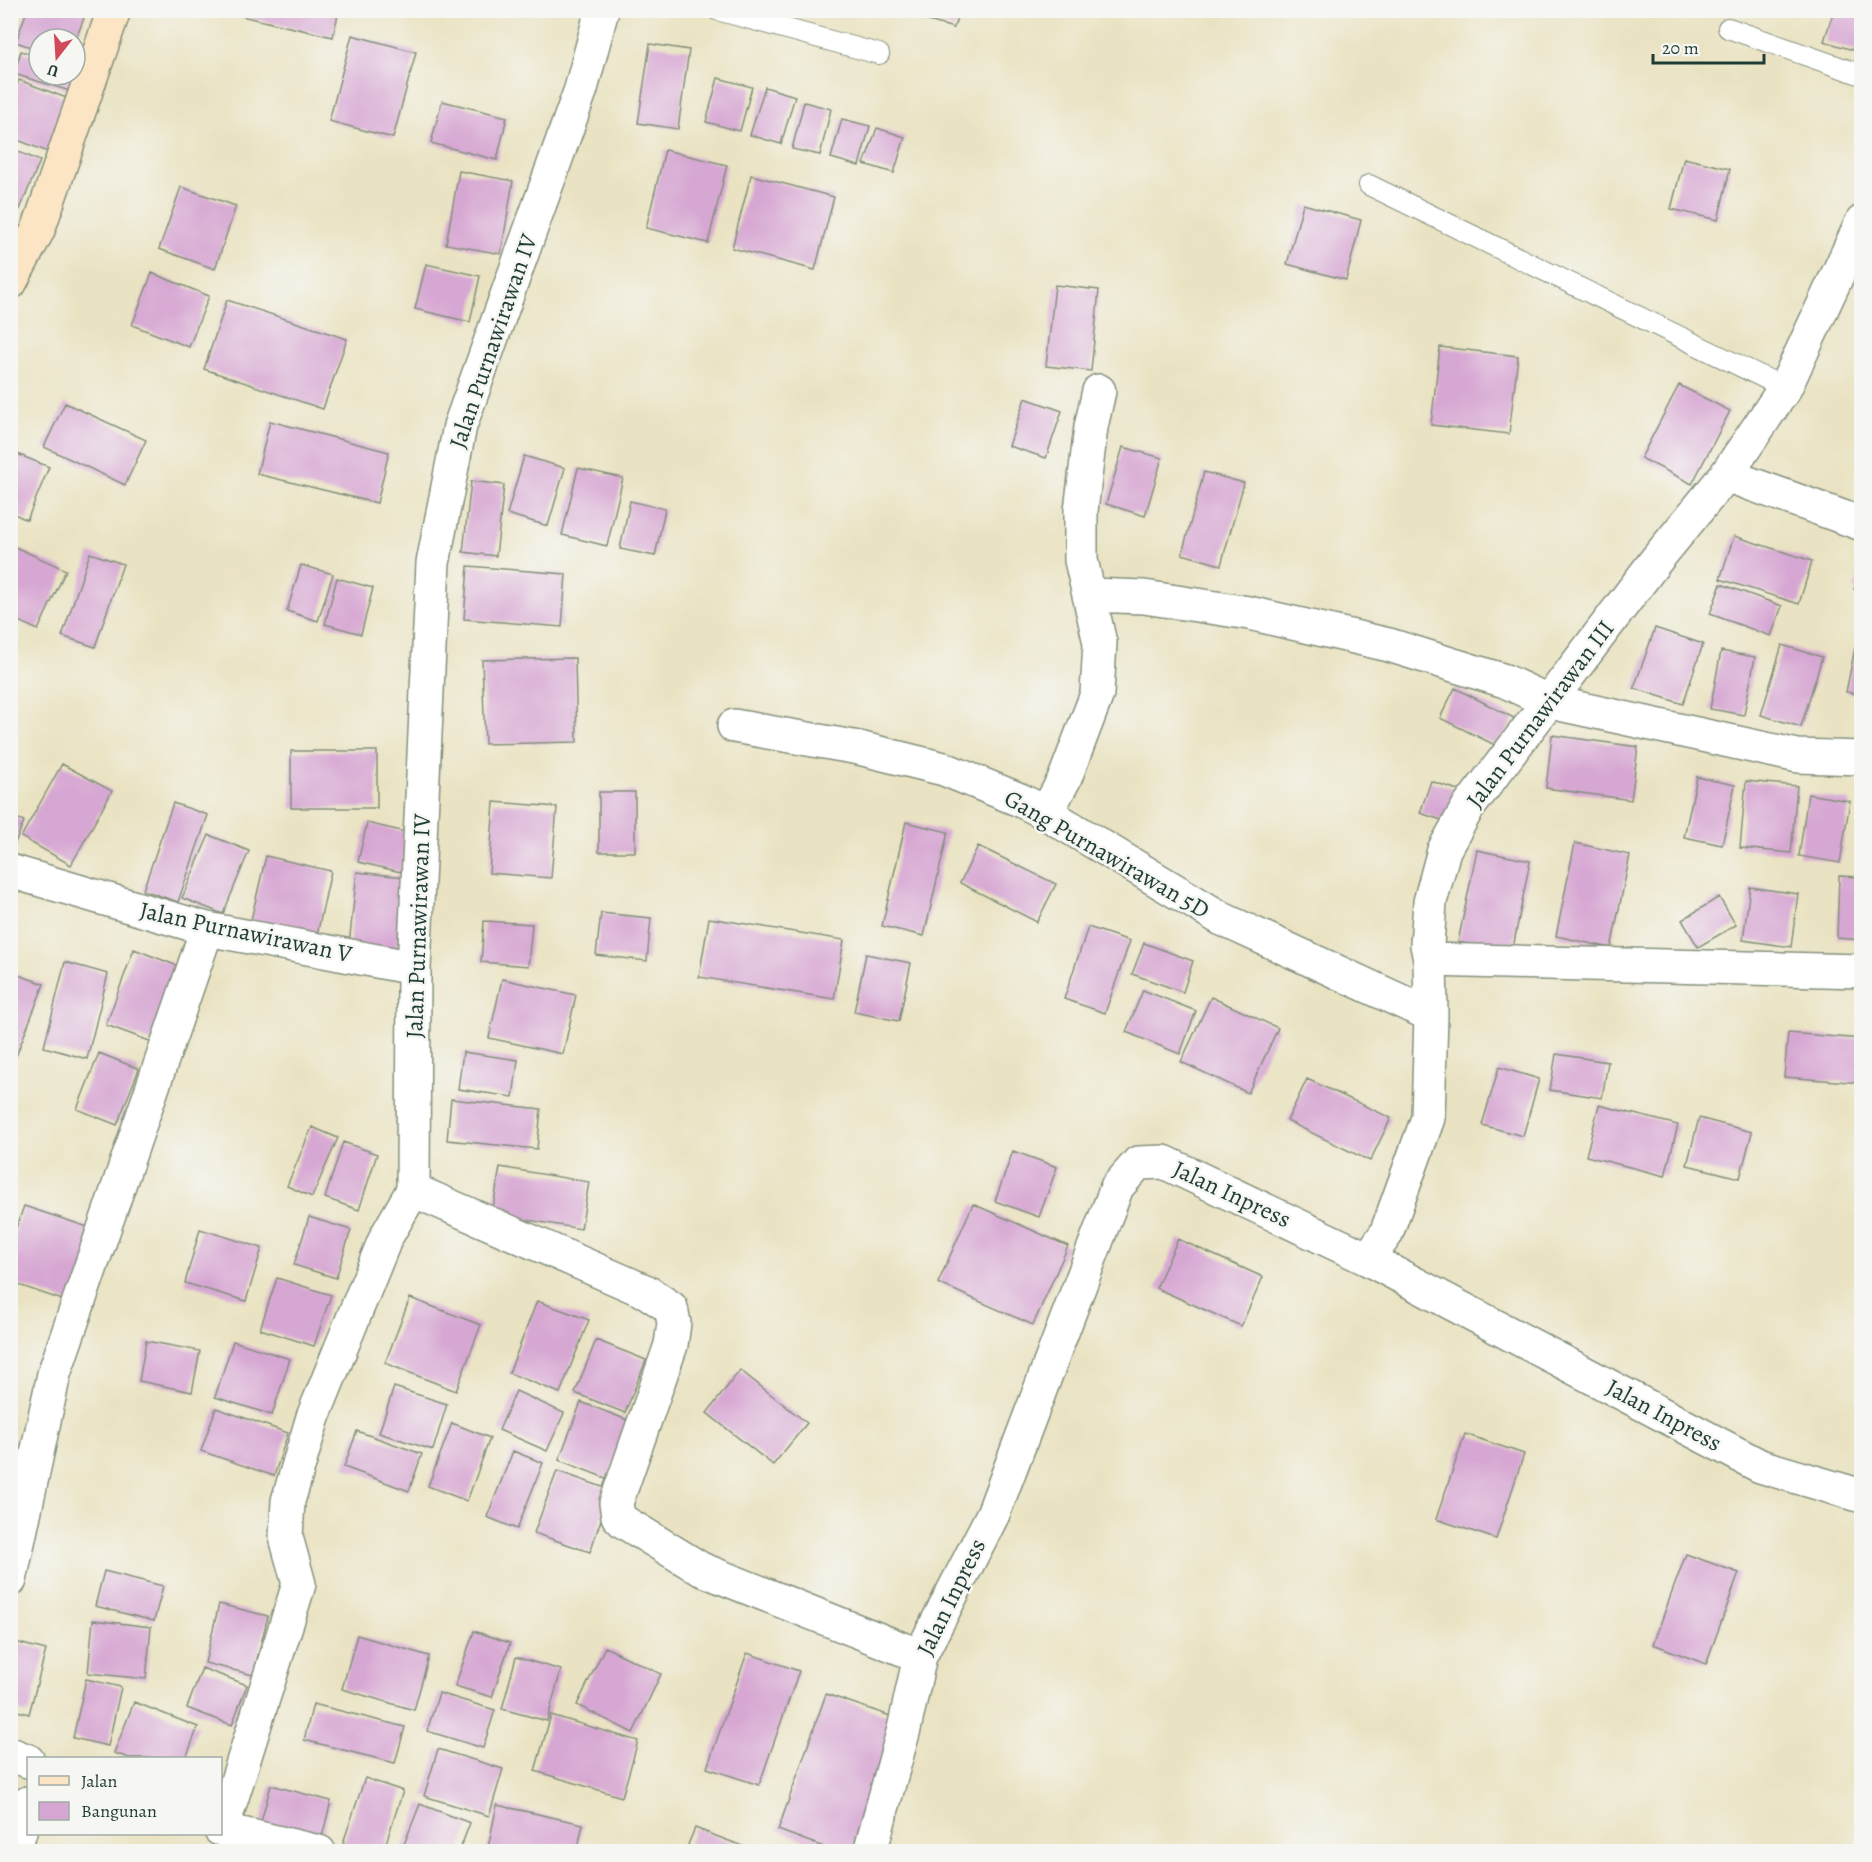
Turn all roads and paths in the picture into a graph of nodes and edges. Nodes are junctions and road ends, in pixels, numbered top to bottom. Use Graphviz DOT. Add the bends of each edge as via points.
graph roads {
  1 [pos="114,10"];
  2 [pos="602,10"];
  3 [pos="717,10"];
  4 [pos="1728,28"];
  5 [pos="879,54"];
  6 [pos="1862,75"];
  7 [pos="1369,185"];
  8 [pos="1862,222"];
  9 [pos="10,283"];
  10 [pos="1785,388"];
  11 [pos="1099,391"];
  12 [pos="1726,475"];
  13 [pos="1862,524"];
  14 [pos="1090,595"];
  15 [pos="1550,702"];
  16 [pos="734,726"];
  17 [pos="1862,758"];
  18 [pos="1046,813"];
  19 [pos="10,871"];
  20 [pos="207,929"];
  21 [pos="1430,960"];
  22 [pos="414,968"];
  23 [pos="1862,971"];
  24 [pos="1431,1016"];
  25 [pos="413,1190"];
  26 [pos="1368,1259"];
  27 [pos="1862,1496"];
  28 [pos="10,1580"];
  29 [pos="920,1656"];
  30 [pos="10,1754"];
  31 [pos="27,1761"];
  32 [pos="27,1806"];
  33 [pos="222,1826"];
  34 [pos="222,1829"];
  35 [pos="14,1851"];
  36 [pos="319,1851"];
  37 [pos="870,1851"];
  1 -- 9 [label="street" via="38,230"];
  2 -- 22 [label="street, Jalan Purnawirawan IV" via="581,89 460,426 433,563"];
  3 -- 5 [label="lane"];
  4 -- 6 [label="lane"];
  7 -- 10 [label="lane"];
  8 -- 10 [label="street, Jalan Purnawirawan III"];
  10 -- 12 [label="street, Jalan Purnawirawan III"];
  11 -- 14 [label="street" via="1081,511 1081,560"];
  12 -- 13 [label="street"];
  12 -- 15 [label="street, Jalan Purnawirawan III" via="1657,559"];
  14 -- 15 [label="street" via="1144,597 1296,623 1389,645 1505,681"];
  14 -- 18 [label="street" via="1100,643 1097,694 1065,778"];
  15 -- 17 [label="street" via="1798,756"];
  15 -- 21 [label="street, Jalan Purnawirawan III" via="1467,809 1444,850 1430,902"];
  16 -- 18 [label="street, Gang Purnawirawan 5D" via="859,748 944,769"];
  18 -- 24 [label="street, Gang Purnawirawan 5D" via="1222,920"];
  19 -- 20 [label="street, Jalan Purnawirawan V"];
  20 -- 22 [label="street, Jalan Purnawirawan V"];
  20 -- 28 [label="street" via="54,1374"];
  21 -- 23 [label="street"];
  21 -- 24 [label="street, Jalan Purnawirawan III"];
  22 -- 25 [label="street, Jalan Purnawirawan IV"];
  24 -- 26 [label="street, Jalan Purnawirawan III" via="1428,1118 1386,1234"];
  25 -- 29 [label="street" via="647,1292 671,1308 671,1345 616,1503 618,1516 624,1522 701,1569"];
  25 -- 33 [label="street" via="386,1236 313,1417 291,1490 286,1537 299,1584"];
  26 -- 27 [label="street, Jalan Inpress" via="1760,1466"];
  26 -- 29 [label="street, Jalan Inpress" via="1164,1162 1138,1163 1117,1186 993,1514"];
  29 -- 37 [label="street, Jalan Inpress"];
  30 -- 31 [label="street"];
  32 -- 35 [label="street"];
  34 -- 36 [label="street"];
}
